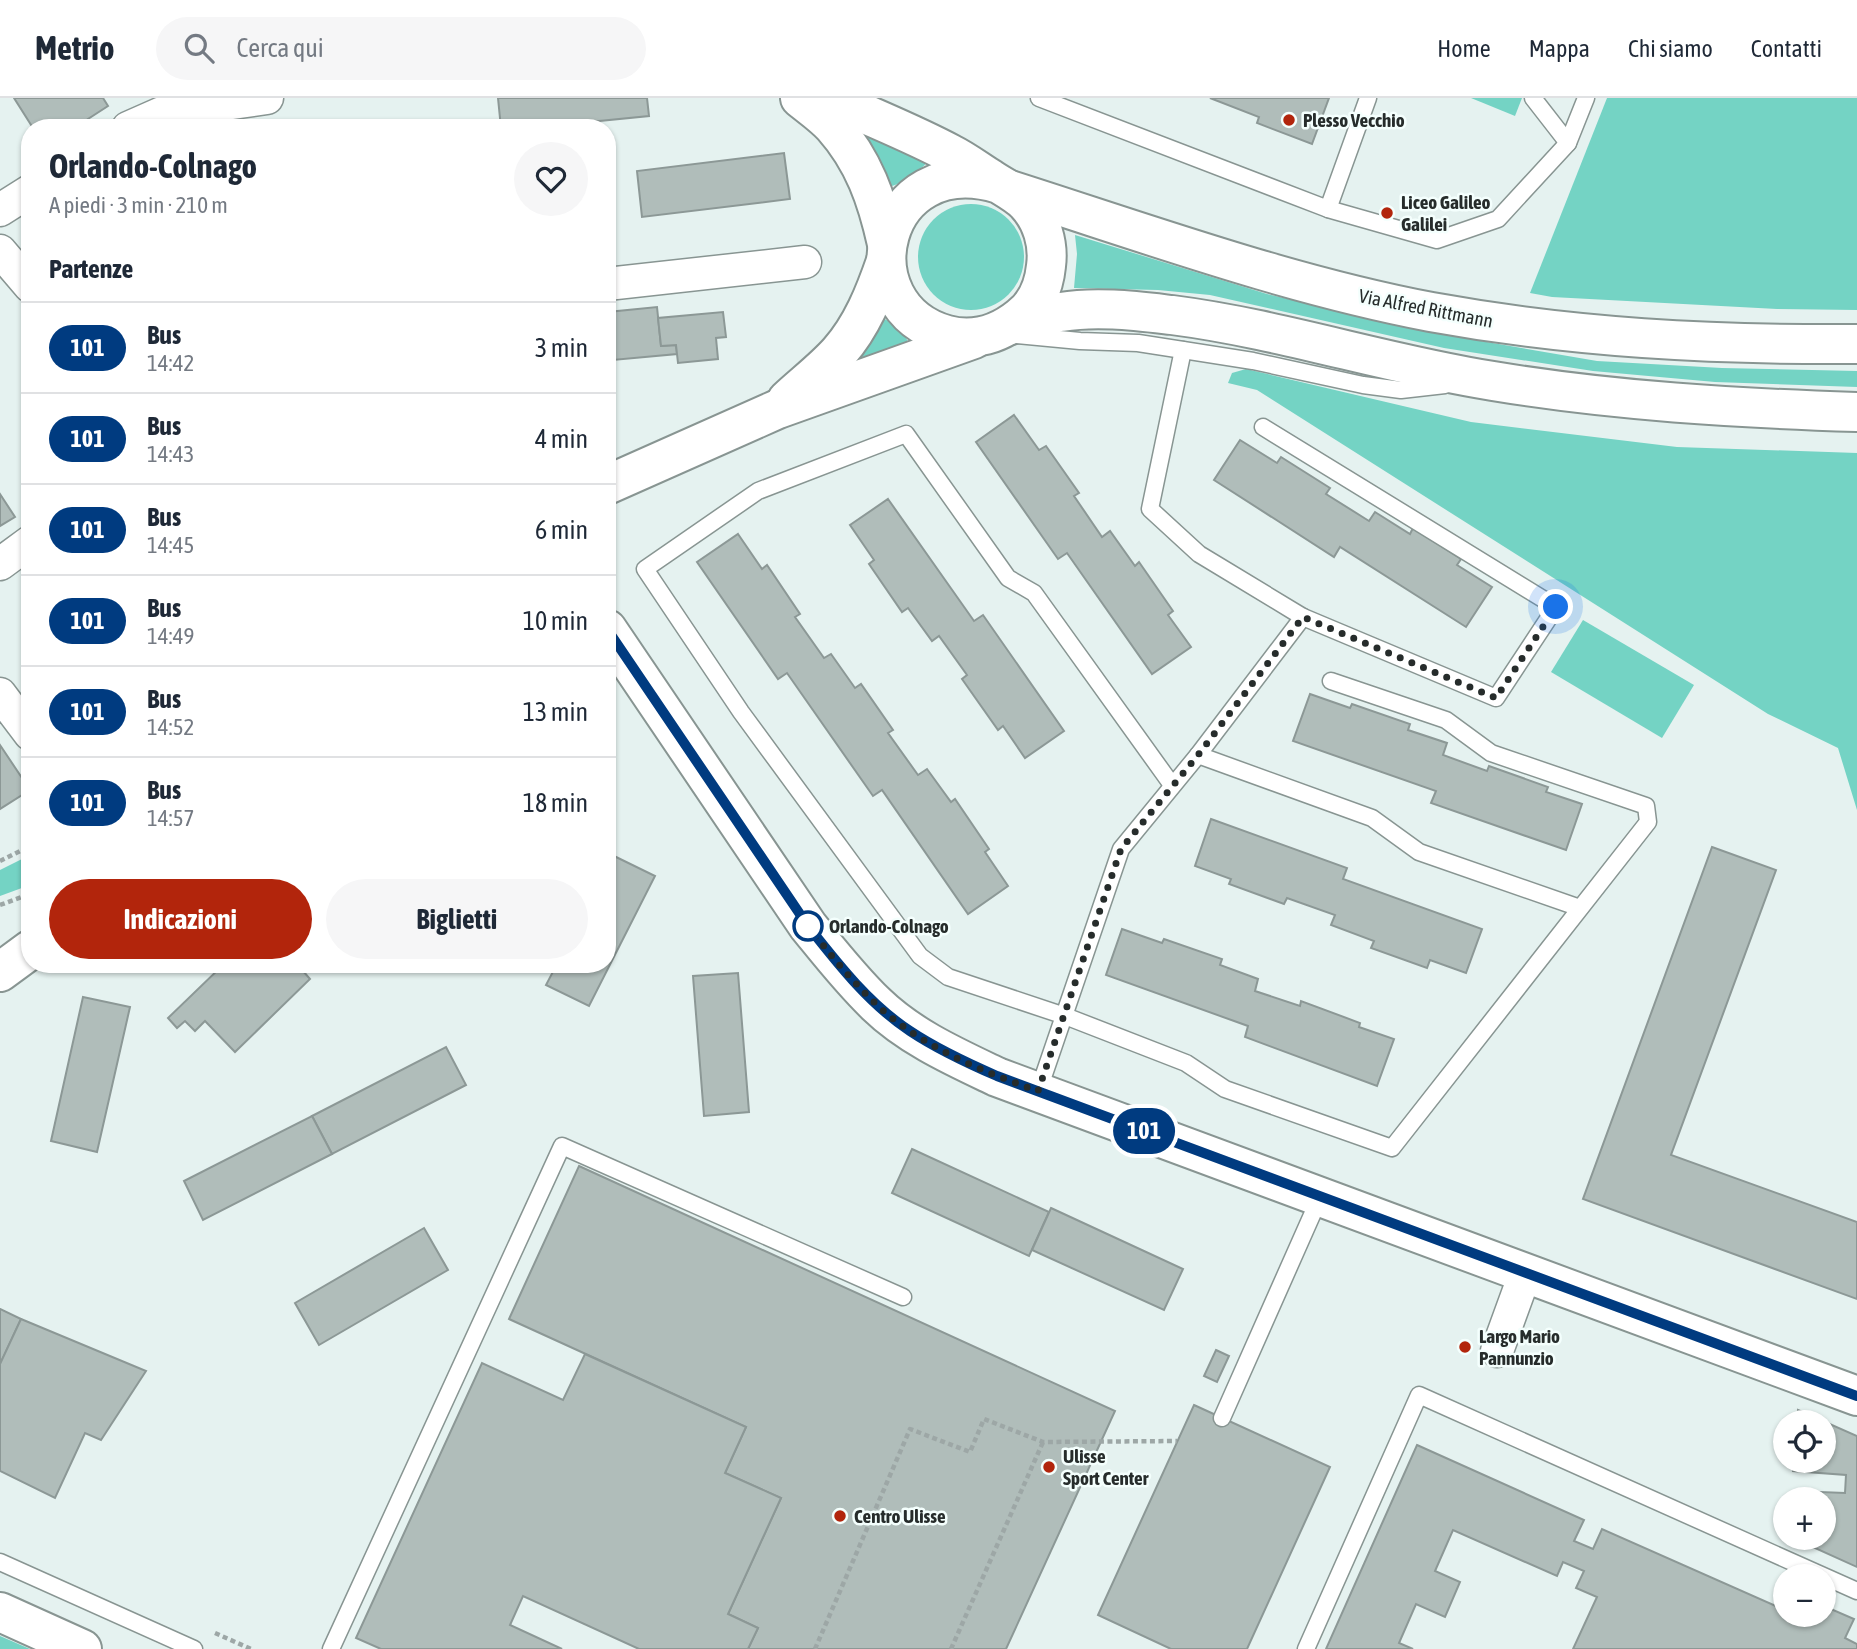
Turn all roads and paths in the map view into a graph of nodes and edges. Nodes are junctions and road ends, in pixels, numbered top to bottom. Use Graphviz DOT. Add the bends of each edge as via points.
graph roads {
  1 [pos="267,98"];
  2 [pos="800,98"];
  3 [pos="830,98"];
  4 [pos="1040,98"];
  5 [pos="1368,98"];
  6 [pos="1533,98"];
  7 [pos="1586,98"];
  8 [pos="161,113"];
  9 [pos="1568,143"];
  10 [pos="1004,187"];
  11 [pos="21,196"];
  12 [pos="0,209"];
  13 [pos="1328,209"];
  14 [pos="21,249"];
  15 [pos="0,250"];
  16 [pos="887,252"];
  17 [pos="805,262"];
  18 [pos="21,275"];
  19 [pos="616,283"];
  20 [pos="996,332"];
  21 [pos="1857,344"];
  22 [pos="1183,349"];
  23 [pos="1491,381"];
  24 [pos="778,409"];
  25 [pos="1857,412"];
  26 [pos="1263,427"];
  27 [pos="616,481"];
  28 [pos="21,549"];
  29 [pos="0,564"];
  30 [pos="1303,617"];
  31 [pos="616,642"];
  32 [pos="1331,681"];
  33 [pos="0,694"];
  34 [pos="21,722"];
  35 [pos="1198,755"];
  36 [pos="1172,785"];
  37 [pos="21,850"];
  38 [pos="0,861"];
  39 [pos="21,897"];
  40 [pos="0,905"];
  41 [pos="1580,908"];
  42 [pos="21,957"];
  43 [pos="0,972"];
  44 [pos="1065,1016"];
  45 [pos="1038,1091"];
  46 [pos="1320,1197"];
  47 [pos="1525,1273"];
  48 [pos="902,1297"];
  49 [pos="1497,1350"];
  50 [pos="1857,1396"];
  51 [pos="1222,1418"];
  52 [pos="1177,1441"];
  53 [pos="1043,1442"];
  54 [pos="0,1562"];
  55 [pos="1857,1591"];
  56 [pos="0,1612"];
  57 [pos="82,1649"];
  58 [pos="194,1649"];
  59 [pos="331,1649"];
  60 [pos="815,1649"];
  61 [pos="951,1649"];
  62 [pos="1306,1649"];
  1 -- 8 [label="street"];
  2 -- 16 [label="main road" via="832,125 863,170 878,202"];
  3 -- 10 [label="main road" via="951,153"];
  4 -- 13 [label="lane"];
  5 -- 13 [label="lane"];
  6 -- 9 [label="lane"];
  7 -- 9 [label="lane"];
  9 -- 13 [label="lane" via="1498,219 1437,240"];
  10 -- 16 [label="main road" via="958,177 919,192 893,224"];
  10 -- 20 [label="main road" via="1026,202 1038,219 1048,257 1038,296 1026,313"];
  10 -- 21 [label="main road, Via Alfred Rittmann" via="1205,253 1430,312 1609,337"];
  11 -- 12 [label="street"];
  14 -- 15 [label="street"];
  15 -- 18 [label="street"];
  16 -- 20 [label="main road" via="890,283 915,320 957,337"];
  16 -- 24 [label="main road" via="875,295 839,352"];
  17 -- 19 [label="street"];
  20 -- 22 [label="lane"];
  20 -- 23 [label="main road" via="1060,312 1148,312 1245,327"];
  20 -- 24 [label="main road"];
  22 -- 23 [label="lane" via="1401,390"];
  22 -- 30 [label="lane" via="1150,509 1199,554"];
  23 -- 25 [label="main road" via="1672,404"];
  24 -- 27 [label="main road"];
  26 -- 30 [label="lane" via="1556,607 1496,698"];
  28 -- 29 [label="street"];
  30 -- 35 [label="lane"];
  31 -- 45 [label="main road" via="842,969 877,1006 910,1031 965,1062"];
  32 -- 41 [label="lane" via="1446,720 1491,753 1646,806 1648,822"];
  33 -- 34 [label="street"];
  35 -- 36 [label="lane"];
  35 -- 41 [label="lane" via="1372,818 1419,852"];
  36 -- 44 [label="lane" via="1121,849"];
  36 -- 44 [label="lane" via="1034,593 1008,578 906,434 758,491 645,569 741,712 920,956 948,977"];
  37 -- 38 [label="path"];
  39 -- 40 [label="path"];
  41 -- 44 [label="lane" via="1392,1149 1225,1089 1186,1063"];
  42 -- 43 [label="main road"];
  44 -- 45 [label="lane"];
  45 -- 46 [label="main road"];
  46 -- 47 [label="main road"];
  46 -- 51 [label="lane"];
  47 -- 49 [label="street"];
  47 -- 50 [label="main road"];
  48 -- 59 [label="lane" via="562,1146"];
  52 -- 53 [label="path"];
  53 -- 60 [label="path" via="984,1419 970,1452 910,1429"];
  53 -- 61 [label="path"];
  54 -- 58 [label="lane"];
  55 -- 62 [label="lane" via="1419,1395"];
  56 -- 57 [label="main road"];
}
